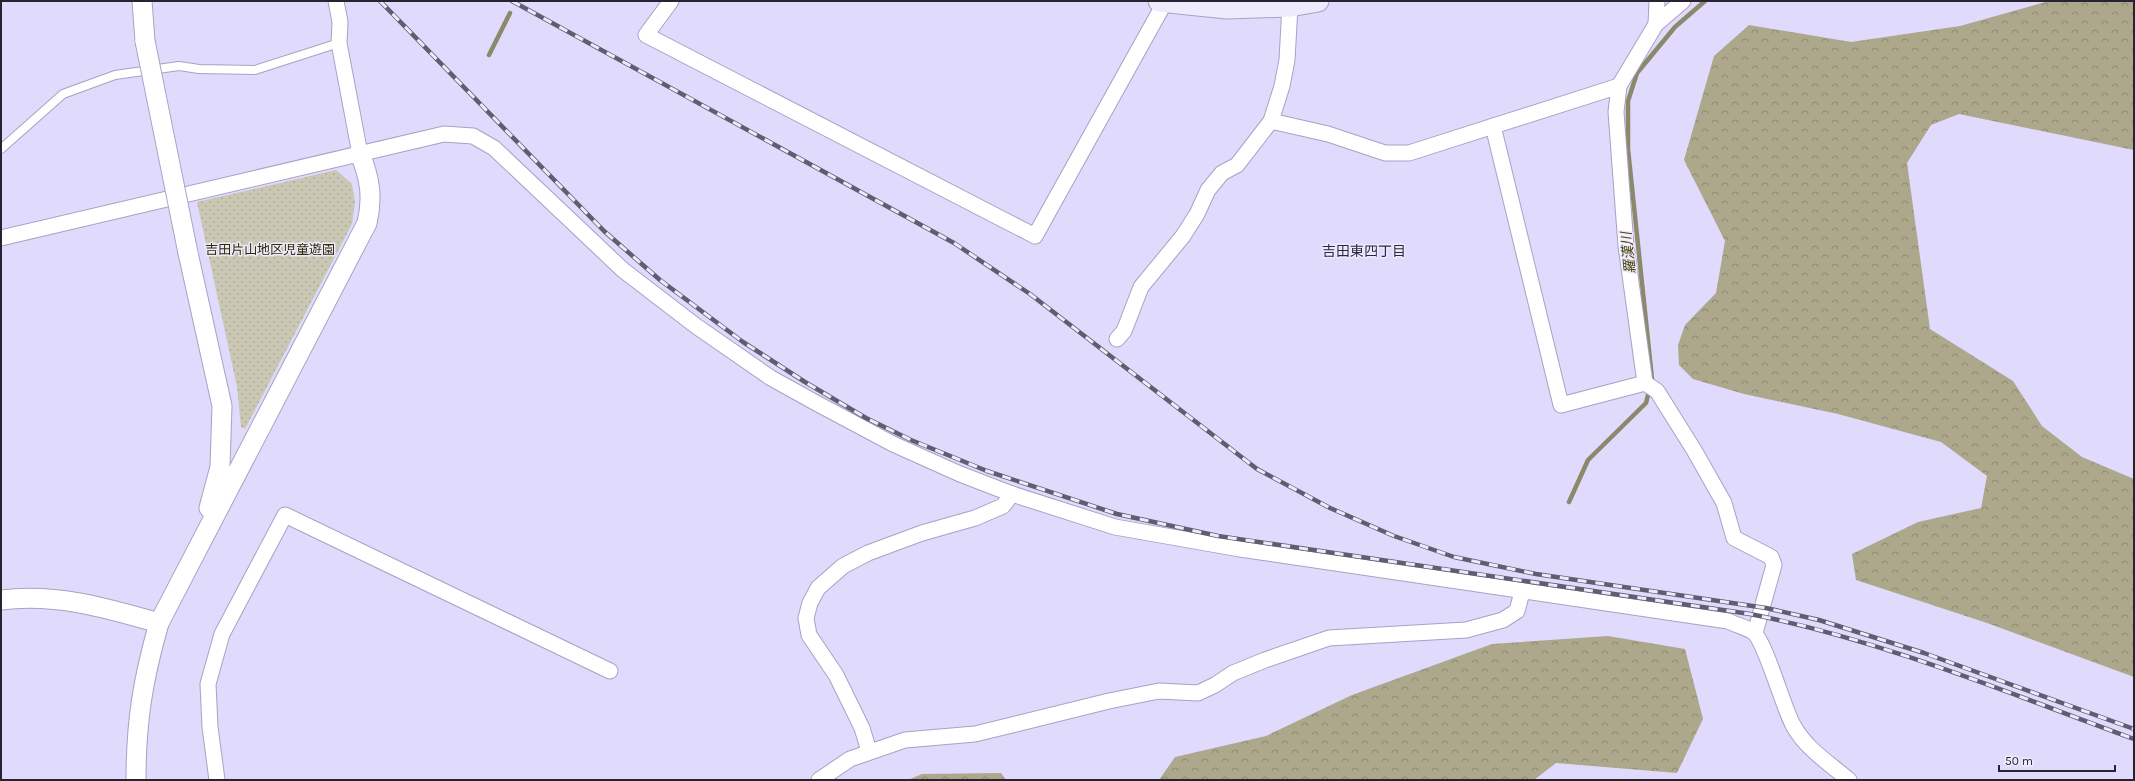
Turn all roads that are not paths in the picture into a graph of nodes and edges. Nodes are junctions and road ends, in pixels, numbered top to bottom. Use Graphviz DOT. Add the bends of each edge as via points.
graph roads {
  1 [pos="142,1"];
  2 [pos="336,1"];
  3 [pos="671,1"];
  4 [pos="1318,1"];
  5 [pos="1657,1"];
  6 [pos="1683,1"];
  7 [pos="1162,2"];
  8 [pos="1290,6"];
  9 [pos="1656,24"];
  10 [pos="339,43"];
  11 [pos="1619,86"];
  12 [pos="1271,121"];
  13 [pos="1493,126"];
  14 [pos="1,149"];
  15 [pos="360,154"];
  16 [pos="1,238"];
  17 [pos="1117,340"];
  18 [pos="1645,383"];
  19 [pos="1012,494"];
  20 [pos="200,542"];
  21 [pos="1522,592"];
  22 [pos="1,600"];
  23 [pos="159,622"];
  24 [pos="1755,633"];
  25 [pos="610,671"];
  26 [pos="869,751"];
  27 [pos="136,780"];
  28 [pos="217,780"];
  29 [pos="818,780"];
  30 [pos="1850,780"];
  1 -- 20 [label="street, bridge" via="145,41 222,406 220,467"];
  2 -- 10 [label="street" via="340,22"];
  3 -- 7 [label="street" via="646,35 1035,236"];
  4 -- 8 [label="main road"];
  5 -- 9 [label="street"];
  6 -- 9 [label="street"];
  7 -- 8 [label="main road" via="1227,8"];
  8 -- 12 [label="street" via="1287,60"];
  9 -- 11 [label="street"];
  10 -- 14 [label="lane" via="256,70 178,66 115,75 63,94"];
  10 -- 15 [label="street"];
  11 -- 13 [label="street"];
  11 -- 18 [label="street" via="1616,112 1626,246"];
  12 -- 13 [label="street" via="1328,134 1385,153 1409,153"];
  12 -- 17 [label="street" via="1237,164 1222,173 1208,190 1183,236 1141,287 1124,331"];
  13 -- 18 [label="street" via="1561,406"];
  15 -- 16 [label="street"];
  15 -- 19 [label="street" via="444,134 473,136 494,148 515,166 623,270 696,326 771,378 893,444"];
  15 -- 20 [label="street" via="368,173 371,207 367,223"];
  18 -- 24 [label="street" via="1656,392 1694,450 1724,503 1734,538 1771,557 1773,561 1771,580"];
  19 -- 21 [label="street" via="1115,527 1240,550"];
  19 -- 26 [label="street" via="1003,506 975,518 889,545 843,566 818,588 806,618 809,635 836,675 862,728"];
  20 -- 23 [label="street"];
  21 -- 24 [label="street" via="1728,621"];
  21 -- 26 [label="street" via="1517,610 1503,620 1466,630 1328,638 1233,673 1198,693 1160,691 975,734 904,740"];
  22 -- 23 [label="street" via="22,597 63,599"];
  23 -- 27 [label="street" via="138,711"];
  24 -- 30 [label="street" via="1793,726 1806,745"];
  25 -- 28 [label="street" via="285,515 222,634 208,684 210,727"];
  26 -- 29 [label="street" via="850,759"];
}
